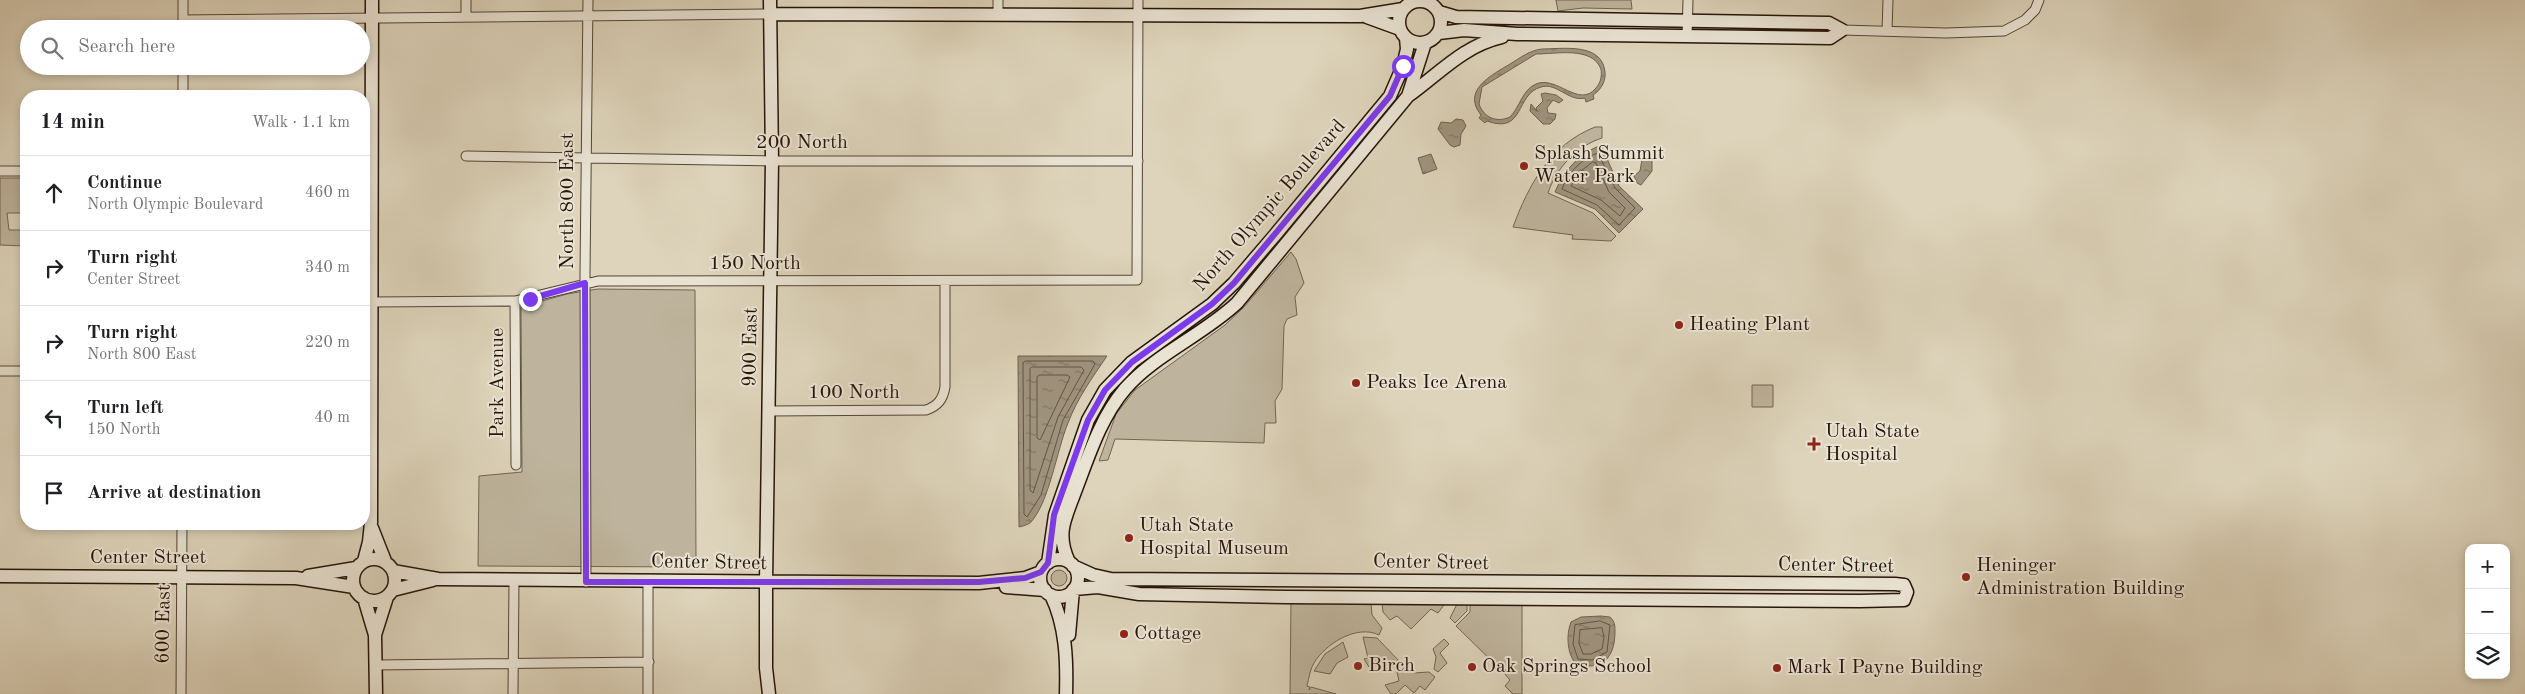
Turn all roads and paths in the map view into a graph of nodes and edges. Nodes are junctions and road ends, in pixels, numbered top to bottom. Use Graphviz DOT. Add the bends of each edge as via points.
graph roads {
  1 [pos="183,0"];
  2 [pos="372,0"];
  3 [pos="466,0"];
  4 [pos="588,0"];
  5 [pos="770,0"];
  6 [pos="998,0"];
  7 [pos="1138,0"];
  8 [pos="1688,0"];
  9 [pos="1888,0"];
  10 [pos="2039,0"];
  11 [pos="1426,1"];
  12 [pos="1408,4"];
  13 [pos="1439,12"];
  14 [pos="769,14"];
  15 [pos="998,15"];
  16 [pos="587,16"];
  17 [pos="1138,16"];
  18 [pos="1360,16"];
  19 [pos="466,17"];
  20 [pos="372,18"];
  21 [pos="183,20"];
  22 [pos="309,20"];
  23 [pos="1687,21"];
  24 [pos="1842,30"];
  25 [pos="1887,31"];
  26 [pos="1439,33"];
  27 [pos="1403,34"];
  28 [pos="1517,34"];
  29 [pos="1687,37"];
  30 [pos="1425,43"];
  31 [pos="183,75"];
  32 [pos="183,90"];
  33 [pos="370,96"];
  34 [pos="1408,96"];
  35 [pos="466,156"];
  36 [pos="586,158"];
  37 [pos="772,160"];
  38 [pos="1138,161"];
  39 [pos="0,171"];
  40 [pos="20,171"];
  41 [pos="370,259"];
  42 [pos="770,281"];
  43 [pos="945,281"];
  44 [pos="585,283"];
  45 [pos="516,301"];
  46 [pos="371,302"];
  47 [pos="0,371"];
  48 [pos="20,371"];
  49 [pos="768,411"];
  50 [pos="516,465"];
  51 [pos="371,523"];
  52 [pos="182,530"];
  53 [pos="1071,564"];
  54 [pos="360,565"];
  55 [pos="389,566"];
  56 [pos="1044,567"];
  57 [pos="0,576"];
  58 [pos="182,577"];
  59 [pos="296,578"];
  60 [pos="438,579"];
  61 [pos="1169,579"];
  62 [pos="514,580"];
  63 [pos="1279,580"];
  64 [pos="648,581"];
  65 [pos="1389,581"];
  66 [pos="586,582"];
  67 [pos="979,582"];
  68 [pos="1484,582"];
  69 [pos="766,583"];
  70 [pos="1633,583"];
  71 [pos="1860,583"];
  72 [pos="1831,584"];
  73 [pos="354,587"];
  74 [pos="1074,589"];
  75 [pos="1048,593"];
  76 [pos="390,594"];
  77 [pos="1169,594"];
  78 [pos="1278,596"];
  79 [pos="1389,597"];
  80 [pos="364,598"];
  81 [pos="1484,599"];
  82 [pos="1634,600"];
  83 [pos="1831,600"];
  84 [pos="1860,601"];
  85 [pos="375,636"];
  86 [pos="1066,660"];
  87 [pos="649,662"];
  88 [pos="513,663"];
  89 [pos="376,665"];
  90 [pos="181,694"];
  91 [pos="376,694"];
  92 [pos="513,694"];
  93 [pos="648,694"];
  94 [pos="769,694"];
  95 [pos="1066,694"];
  1 -- 21 [label="street"];
  2 -- 20 [label="street"];
  3 -- 19 [label="street"];
  4 -- 16 [label="street, North 800 East"];
  5 -- 14 [label="street, 900 East"];
  6 -- 15 [label="street"];
  7 -- 17 [label="street"];
  8 -- 23 [label="street"];
  9 -- 25 [label="street"];
  10 -- 25 [label="street" via="2026,20 2004,31"];
  11 -- 12 [label="street"];
  11 -- 13 [label="street"];
  12 -- 18 [label="street"];
  12 -- 27 [label="street" via="1399,21"];
  13 -- 23 [label="street" via="1456,18"];
  13 -- 26 [label="street" via="1442,26"];
  14 -- 15 [label="street"];
  14 -- 16 [label="street"];
  14 -- 37 [label="street, 900 East"];
  15 -- 17 [label="street"];
  16 -- 19 [label="street"];
  16 -- 36 [label="street, North 800 East"];
  17 -- 18 [label="street"];
  17 -- 38 [label="street"];
  18 -- 27 [label="street"];
  19 -- 20 [label="street"];
  20 -- 22 [label="street"];
  20 -- 33 [label="street"];
  23 -- 24 [label="street" via="1829,23"];
  23 -- 29 [label="street"];
  24 -- 25 [label="street"];
  24 -- 29 [label="street" via="1830,38"];
  26 -- 28 [label="street" via="1464,30"];
  26 -- 30 [label="street"];
  27 -- 30 [label="street" via="1412,42"];
  27 -- 56 [label="street, North Olympic Boulevard" via="1407,49 1390,96 1270,242 1212,304 1132,362 1105,390 1088,420 1054,515"];
  28 -- 29 [label="street"];
  28 -- 34 [label="street" via="1482,42 1463,52"];
  30 -- 34 [label="street, North Olympic Boulevard"];
  31 -- 32 [label="street"];
  34 -- 53 [label="street, North Olympic Boulevard" via="1237,303 1145,370 1114,402 1067,515 1061,542"];
  35 -- 36 [label="street, 200 North"];
  36 -- 37 [label="street, 200 North"];
  36 -- 44 [label="street, North 800 East"];
  37 -- 38 [label="street, 200 North"];
  37 -- 42 [label="street, 900 East"];
  38 -- 43 [label="street, 150 North" via="1137,280"];
  39 -- 40 [label="street"];
  41 -- 46 [label="street"];
  42 -- 43 [label="street, 150 North"];
  42 -- 44 [label="street, 150 North"];
  42 -- 49 [label="street, 900 East"];
  43 -- 49 [label="street, 100 North" via="945,387 938,404 926,410"];
  44 -- 45 [label="street, 150 North"];
  44 -- 66 [label="street, North 800 East"];
  45 -- 46 [label="street, 150 North"];
  45 -- 50 [label="street, Park Avenue"];
  46 -- 51 [label="street"];
  47 -- 48 [label="street"];
  49 -- 69 [label="street, 900 East"];
  51 -- 54 [label="street" via="369,542"];
  51 -- 55 [label="street"];
  52 -- 58 [label="street, 600 East"];
  53 -- 56 [label="street" via="1058,559"];
  53 -- 61 [label="street, Center Street" via="1093,575 1111,579"];
  53 -- 74 [label="street" via="1078,575"];
  54 -- 55 [label="street" via="375,558"];
  54 -- 59 [label="street, Center Street"];
  54 -- 73 [label="street" via="353,579"];
  55 -- 60 [label="street, Center Street"];
  55 -- 76 [label="street" via="395,579"];
  56 -- 67 [label="street, Center Street" via="1025,578"];
  56 -- 75 [label="street" via="1040,582"];
  57 -- 58 [label="street, Center Street"];
  58 -- 59 [label="street, Center Street"];
  58 -- 90 [label="street, 600 East"];
  59 -- 73 [label="street, Center Street"];
  60 -- 62 [label="street, Center Street"];
  60 -- 76 [label="street, Center Street"];
  61 -- 63 [label="street, Center Street"];
  61 -- 77 [label="street"];
  62 -- 66 [label="street, Center Street"];
  62 -- 88 [label="street"];
  63 -- 65 [label="street, Center Street"];
  63 -- 78 [label="street"];
  64 -- 66 [label="street, Center Street"];
  64 -- 69 [label="street, Center Street"];
  64 -- 87 [label="street"];
  65 -- 68 [label="street, Center Street"];
  65 -- 79 [label="street"];
  67 -- 69 [label="street, Center Street"];
  67 -- 75 [label="street, Center Street" via="993,587"];
  68 -- 70 [label="street, Center Street"];
  68 -- 81 [label="street"];
  69 -- 94 [label="street, 900 East"];
  70 -- 72 [label="street, Center Street"];
  70 -- 82 [label="street"];
  71 -- 72 [label="street, Center Street"];
  71 -- 84 [label="street"];
  71 -- 84 [label="street, Center Street" via="1904,585 1907,592 1904,600"];
  72 -- 83 [label="street"];
  73 -- 80 [label="street"];
  74 -- 75 [label="street" via="1064,596"];
  74 -- 77 [label="street, Center Street" via="1098,587 1139,594"];
  74 -- 86 [label="street"];
  75 -- 86 [label="street" via="1061,622"];
  76 -- 80 [label="street" via="377,601"];
  76 -- 85 [label="street"];
  77 -- 78 [label="street, Center Street"];
  78 -- 79 [label="street, Center Street"];
  79 -- 81 [label="street, Center Street"];
  80 -- 85 [label="street"];
  81 -- 82 [label="street, Center Street"];
  82 -- 83 [label="street, Center Street"];
  83 -- 84 [label="street, Center Street"];
  85 -- 89 [label="street"];
  86 -- 95 [label="street"];
  87 -- 88 [label="street"];
  87 -- 93 [label="street"];
  88 -- 89 [label="street"];
  88 -- 92 [label="street"];
  89 -- 91 [label="street"];
}
